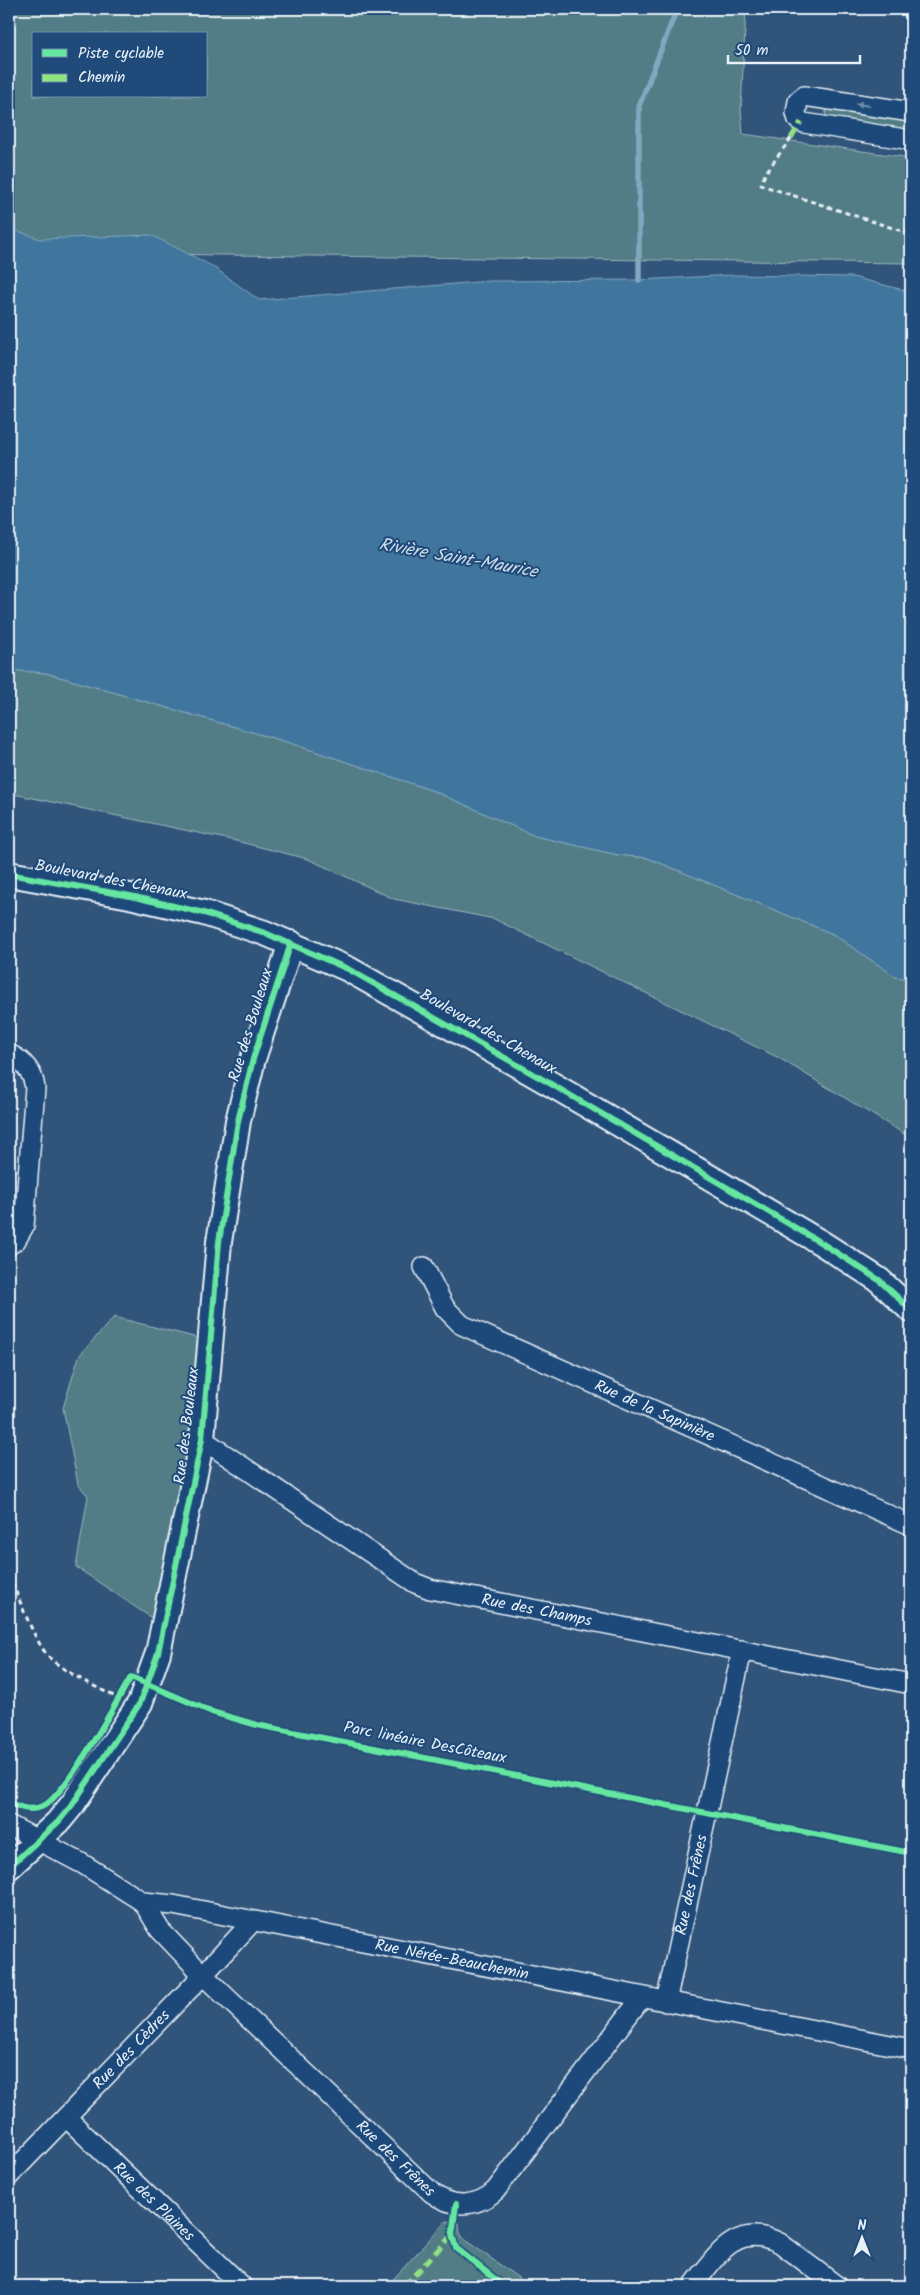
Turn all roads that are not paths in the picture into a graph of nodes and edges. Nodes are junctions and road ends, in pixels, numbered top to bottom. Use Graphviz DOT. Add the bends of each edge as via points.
graph roads {
  1 [pos="911,112"];
  2 [pos="911,140"];
  3 [pos="9,874"];
  4 [pos="292,943"];
  5 [pos="9,1054"];
  6 [pos="9,1245"];
  7 [pos="424,1267"];
  8 [pos="911,1310"];
  9 [pos="202,1438"];
  10 [pos="911,1525"];
  11 [pos="742,1650"];
  12 [pos="911,1684"];
  13 [pos="9,1825"];
  14 [pos="38,1840"];
  15 [pos="9,1867"];
  16 [pos="143,1902"];
  17 [pos="253,1921"];
  18 [pos="203,1975"];
  19 [pos="642,1997"];
  20 [pos="666,2002"];
  21 [pos="911,2050"];
  22 [pos="66,2117"];
  23 [pos="9,2176"];
  24 [pos="242,2286"];
  25 [pos="693,2286"];
  26 [pos="837,2286"];
  1 -- 2 [label="street, one-way" via="804,96 798,101 796,113 798,120 804,123"];
  3 -- 4 [label="street, Boulevard des Chenaux" via="172,905 230,920"];
  4 -- 8 [label="street, Boulevard des Chenaux" via="370,980 823,1244 879,1280"];
  4 -- 9 [label="street, Rue des Bouleaux" via="253,1059 233,1146 219,1242"];
  5 -- 6 [label="street" via="23,1062 34,1078 35,1088 24,1226"];
  7 -- 10 [label="street, Rue de la Sapinière" via="450,1314 462,1325"];
  9 -- 11 [label="street, Rue des Champs" via="422,1586"];
  9 -- 14 [label="street, Rue des Bouleaux" via="163,1636 148,1684 133,1714 72,1805"];
  11 -- 12 [label="street, Rue des Champs"];
  11 -- 20 [label="street, Rue des Frênes"];
  13 -- 14 [label="street, Rue Nérée-Beauchemin"];
  14 -- 15 [label="street, Rue des Bouleaux"];
  14 -- 16 [label="street, Rue Nérée-Beauchemin"];
  16 -- 17 [label="street, Rue Nérée-Beauchemin"];
  16 -- 18 [label="street, Rue des Frênes" via="164,1934"];
  17 -- 18 [label="street, Rue des Cèdres"];
  17 -- 19 [label="street, Rue Nérée-Beauchemin"];
  18 -- 19 [label="street, Rue des Frênes" via="432,2193 456,2204 482,2201 496,2190"];
  18 -- 22 [label="street, Rue des Cèdres"];
  19 -- 20 [label="street, Rue Nérée-Beauchemin"];
  20 -- 21 [label="street, Rue Nérée-Beauchemin"];
  22 -- 23 [label="street, Rue des Cèdres"];
  22 -- 24 [label="street, Rue des Plaines"];
  25 -- 26 [label="street" via="726,2246 742,2237 755,2236 780,2243"];
}
